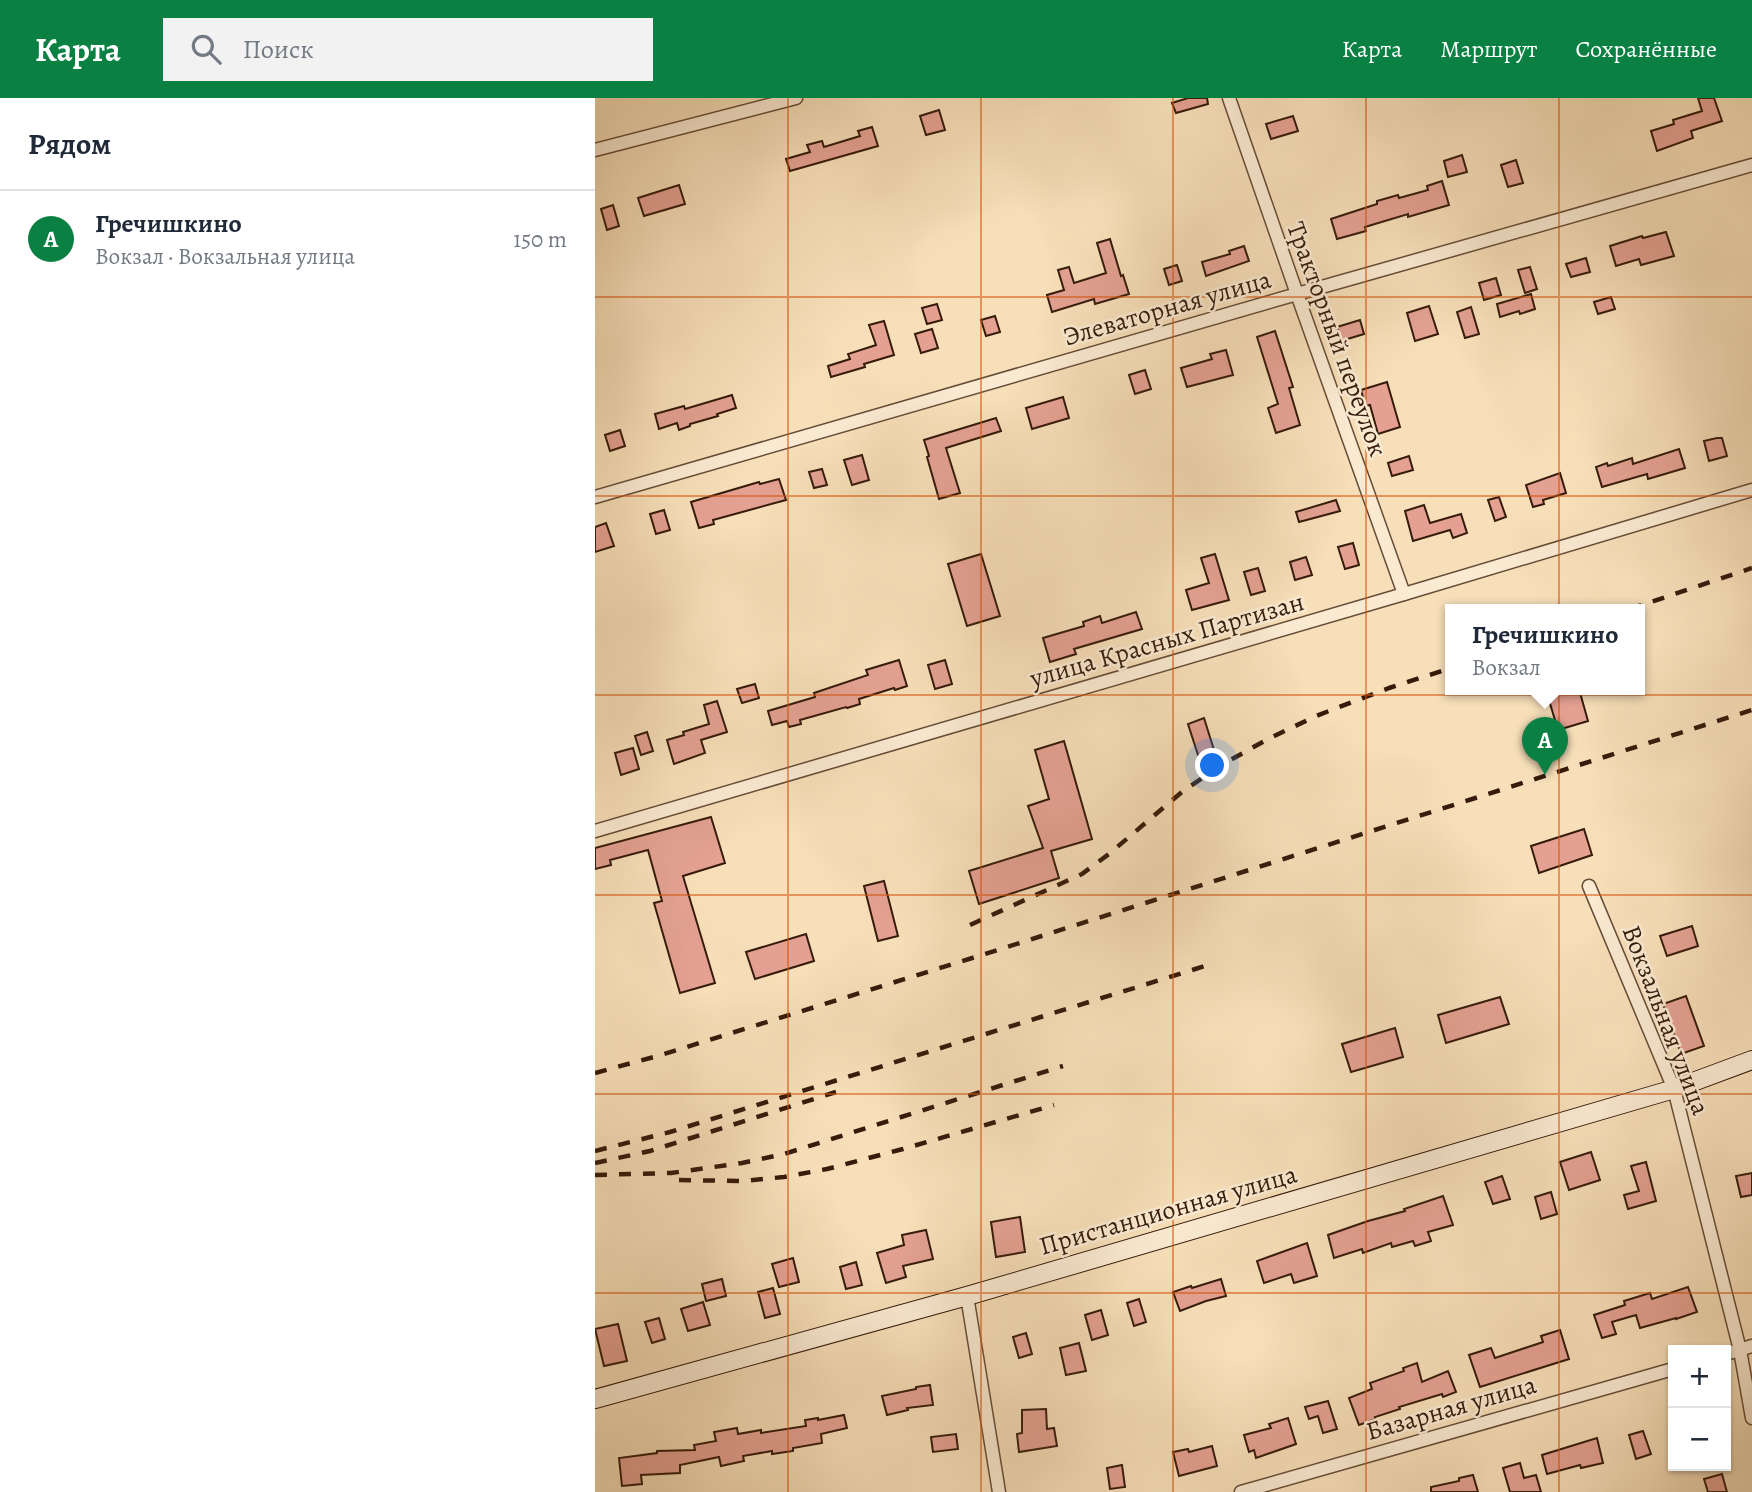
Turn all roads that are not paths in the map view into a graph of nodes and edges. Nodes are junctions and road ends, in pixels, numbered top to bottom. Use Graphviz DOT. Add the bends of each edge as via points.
graph roads {
  1 [pos="796,98"];
  2 [pos="1229,98"];
  3 [pos="595,150"];
  4 [pos="1752,165"];
  5 [pos="1297,294"];
  6 [pos="1752,490"];
  7 [pos="595,497"];
  8 [pos="1404,594"];
  9 [pos="595,831"];
  10 [pos="1589,886"];
  11 [pos="1752,1060"];
  12 [pos="1674,1089"];
  13 [pos="967,1296"];
  14 [pos="1746,1348"];
  15 [pos="1668,1370"];
  16 [pos="595,1399"];
  17 [pos="1752,1418"];
  18 [pos="999,1492"];
  19 [pos="1241,1492"];
  1 -- 3 [label="street"];
  2 -- 5 [label="street, Тракторный переулок"];
  4 -- 5 [label="street, Элеваторная улица"];
  5 -- 7 [label="street, Элеваторная улица"];
  5 -- 8 [label="street, Тракторный переулок"];
  6 -- 8 [label="street, улица Красных Партизан"];
  8 -- 9 [label="street, улица Красных Партизан"];
  10 -- 12 [label="street, Вокзальная улица"];
  11 -- 12 [label="street, Пристанционная улица"];
  12 -- 13 [label="street, Пристанционная улица"];
  12 -- 14 [label="street, Вокзальная улица"];
  13 -- 16 [label="street, Пристанционная улица"];
  13 -- 18 [label="street"];
  14 -- 17 [label="street, Вокзальная улица"];
  15 -- 19 [label="street, Базарная улица"];
}
